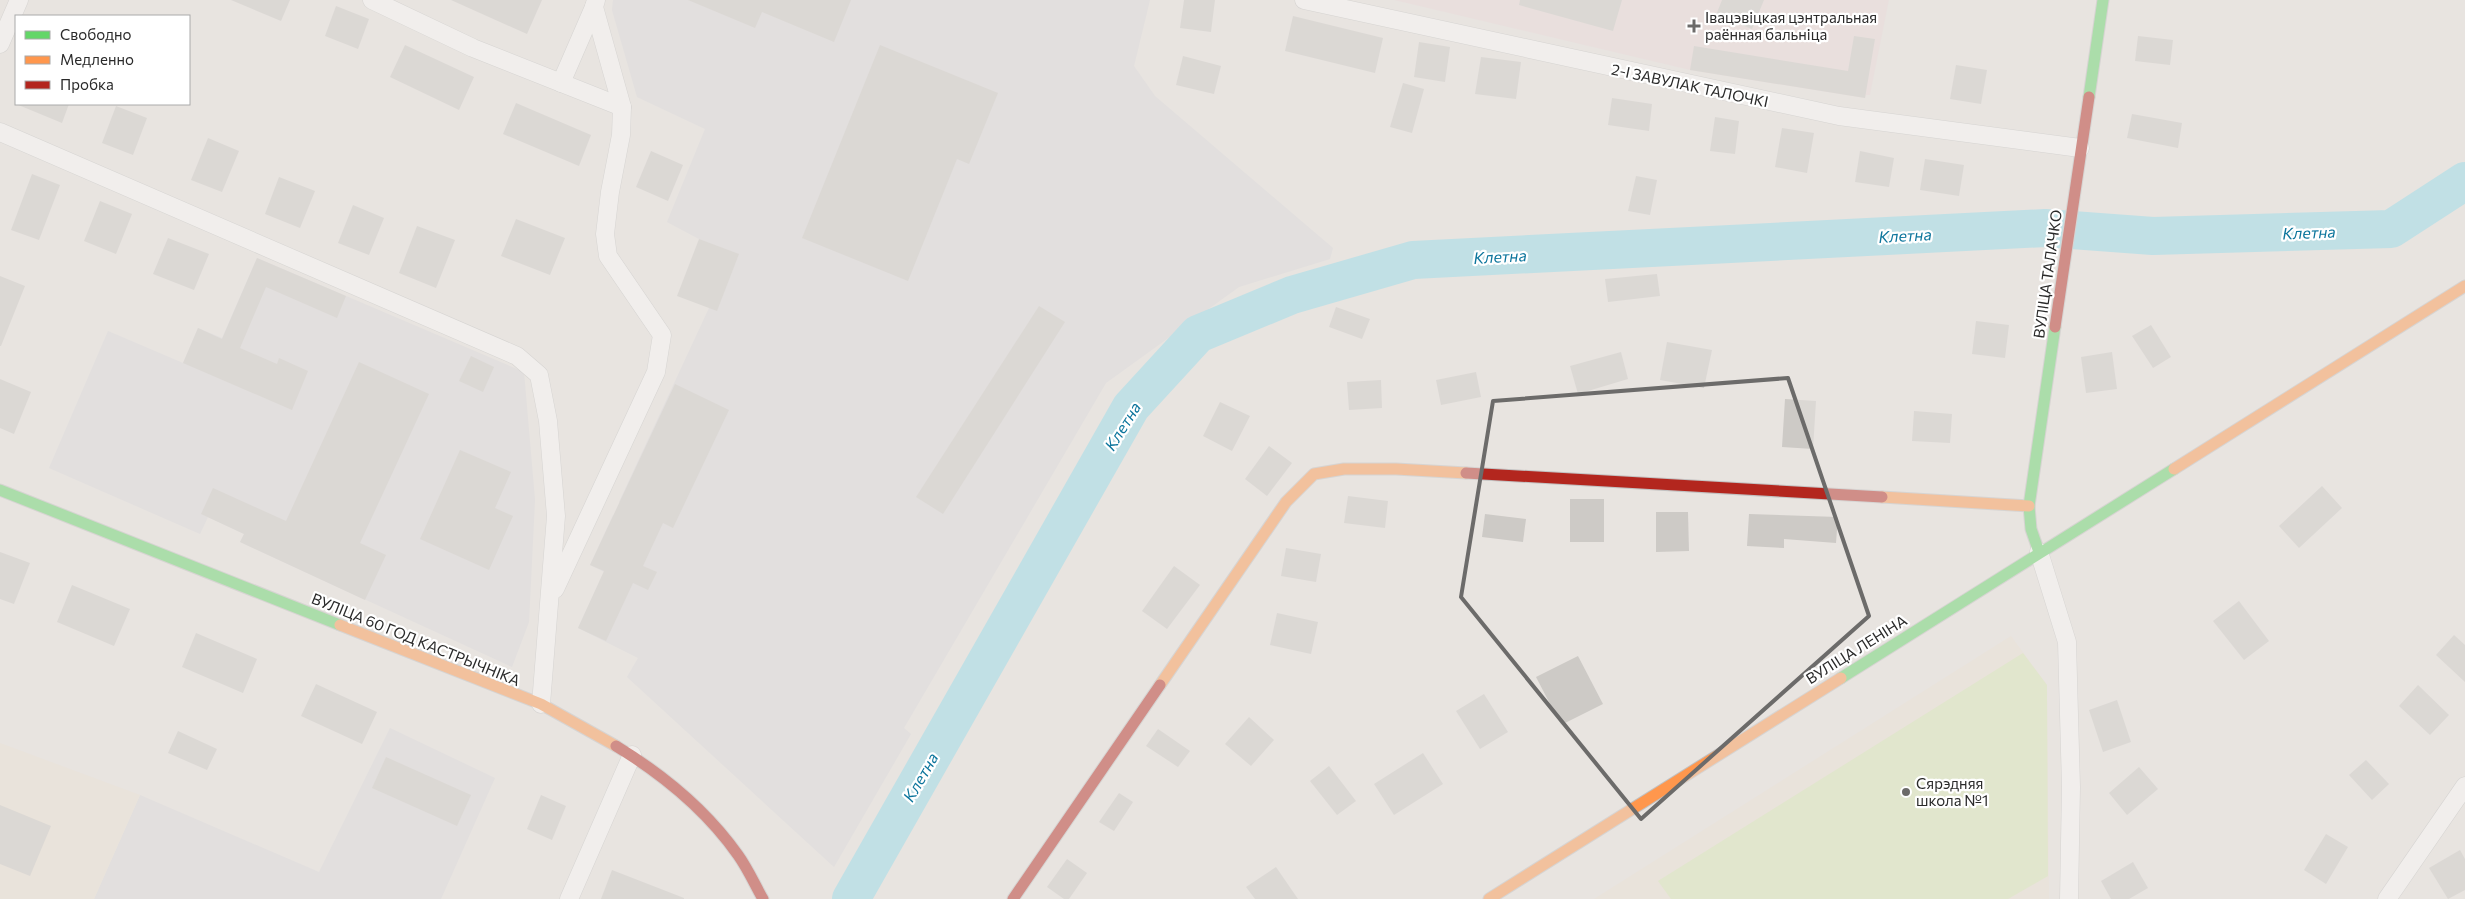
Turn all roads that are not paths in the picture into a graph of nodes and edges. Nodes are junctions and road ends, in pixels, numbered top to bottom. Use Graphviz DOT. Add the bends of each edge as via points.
graph roads {
  1 [pos="19,0"];
  2 [pos="372,0"];
  3 [pos="1304,0"];
  4 [pos="2103,0"];
  5 [pos="595,3"];
  6 [pos="0,44"];
  7 [pos="561,82"];
  8 [pos="622,107"];
  9 [pos="0,132"];
  10 [pos="2080,148"];
  11 [pos="2465,286"];
  12 [pos="0,490"];
  13 [pos="2029,506"];
  14 [pos="2039,552"];
  15 [pos="549,601"];
  16 [pos="541,704"];
  17 [pos="632,755"];
  18 [pos="2465,786"];
  19 [pos="569,899"];
  20 [pos="763,899"];
  21 [pos="1013,899"];
  22 [pos="1489,899"];
  23 [pos="2070,899"];
  24 [pos="2387,899"];
  1 -- 6 [label="street"];
  2 -- 7 [label="street" via="473,48"];
  3 -- 10 [label="street, 2-І ЗАВУЛАК ТАЛОЧКІ" via="1838,116"];
  4 -- 10 [label="street, ВУЛІЦА ТАЛАЧКО"];
  5 -- 7 [label="street"];
  5 -- 8 [label="street"];
  7 -- 8 [label="street"];
  8 -- 15 [label="street" via="621,135 605,234 608,256 662,335 656,372"];
  9 -- 15 [label="street" via="518,356 539,375 548,420 556,516"];
  10 -- 13 [label="street, ВУЛІЦА ТАЛАЧКО"];
  11 -- 14 [label="street, ВУЛІЦА ЛЕНІНА"];
  12 -- 16 [label="street, ВУЛІЦА 60 ГОД КАСТРЫЧНІКА"];
  13 -- 14 [label="street, ВУЛІЦА ТАЛАЧКО" via="2031,529"];
  13 -- 21 [label="street" via="1396,469 1344,469 1314,474 1286,502"];
  14 -- 22 [label="street, ВУЛІЦА ЛЕНІНА"];
  14 -- 23 [label="street" via="2068,642"];
  15 -- 16 [label="street"];
  16 -- 17 [label="street, ВУЛІЦА 60 ГОД КАСТРЫЧНІКА"];
  17 -- 19 [label="street"];
  17 -- 20 [label="street, ВУЛІЦА 60 ГОД КАСТРЫЧНІКА" via="682,793 733,847"];
  18 -- 24 [label="street"];
}
